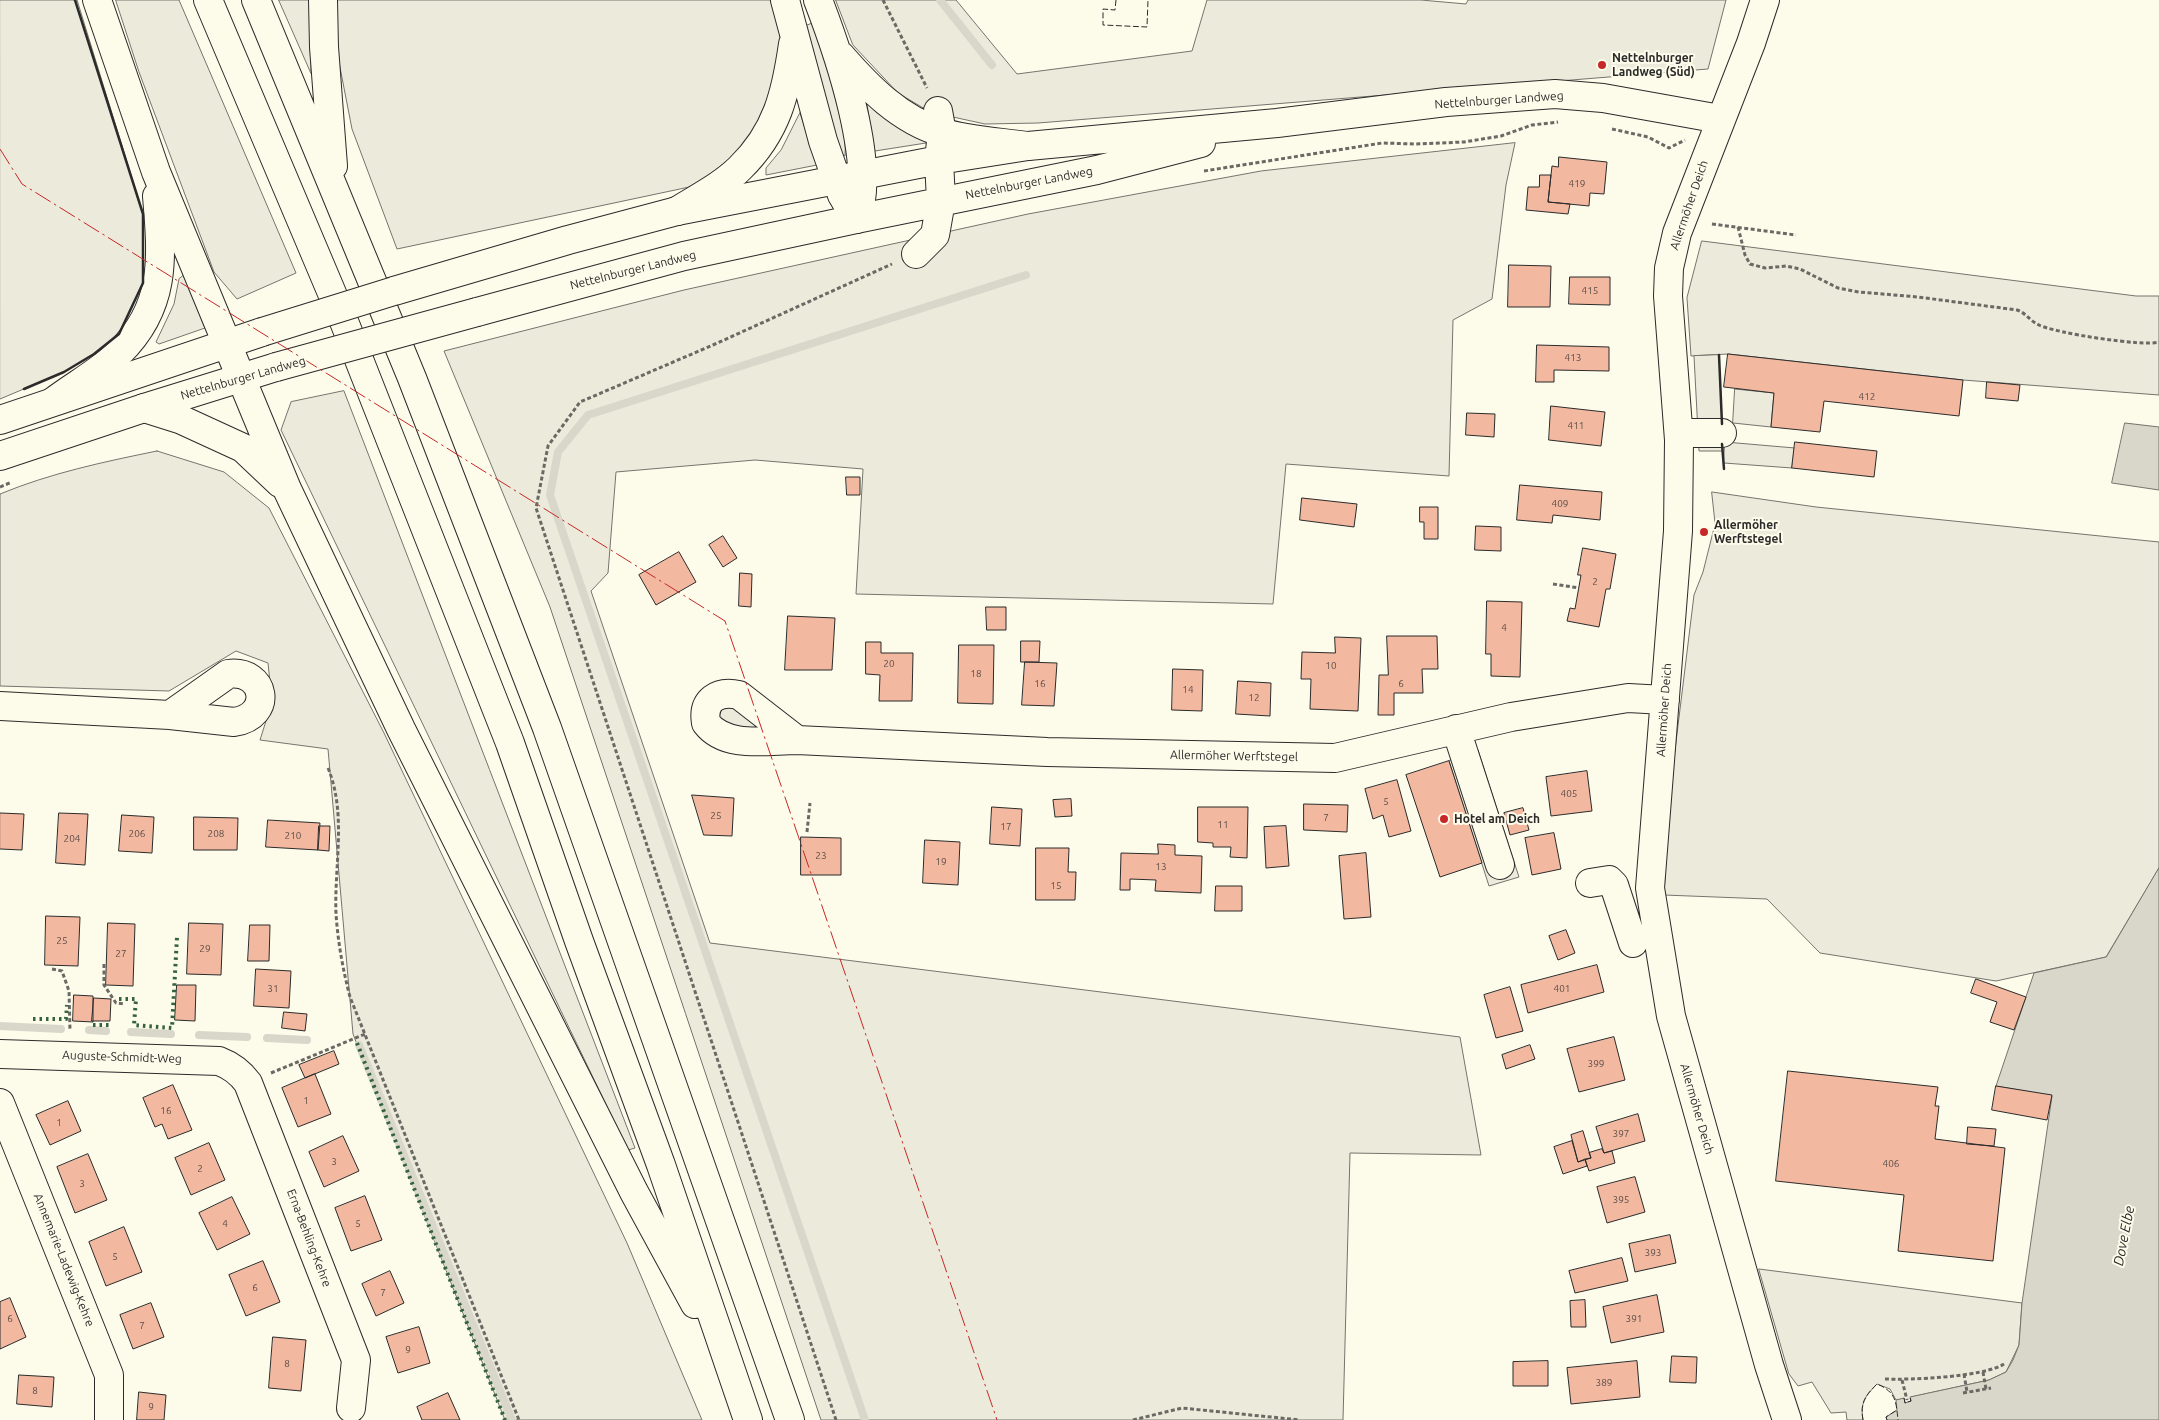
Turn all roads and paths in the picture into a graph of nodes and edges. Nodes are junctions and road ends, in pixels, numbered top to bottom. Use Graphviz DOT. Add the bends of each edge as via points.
graph roads {
  1 [pos="97,0"];
  2 [pos="208,0"];
  3 [pos="256,0"];
  4 [pos="323,0"];
  5 [pos="785,0"];
  6 [pos="818,0"];
  7 [pos="883,0"];
  8 [pos="1765,0"];
  9 [pos="794,32"];
  10 [pos="838,52"];
  11 [pos="1720,119"];
  12 [pos="940,122"];
  13 [pos="1559,122"];
  14 [pos="1277,123"];
  15 [pos="1607,128"];
  16 [pos="1028,146"];
  17 [pos="939,160"];
  18 [pos="156,172"];
  19 [pos="1199,172"];
  20 [pos="849,178"];
  21 [pos="336,192"];
  22 [pos="941,201"];
  23 [pos="677,211"];
  24 [pos="856,220"];
  25 [pos="1712,224"];
  26 [pos="1738,227"];
  27 [pos="1796,234"];
  28 [pos="916,254"];
  29 [pos="2159,342"];
  30 [pos="226,344"];
  31 [pos="240,378"];
  32 [pos="54,400"];
  33 [pos="144,408"];
  34 [pos="0,420"];
  35 [pos="1679,433"];
  36 [pos="1722,433"];
  37 [pos="0,456"];
  38 [pos="287,489"];
  39 [pos="1553,584"];
  40 [pos="1578,588"];
  41 [pos="1665,700"];
  42 [pos="0,706"];
  43 [pos="170,715"];
  44 [pos="1456,729"];
  45 [pos="797,740"];
  46 [pos="328,768"];
  47 [pos="810,803"];
  48 [pos="807,832"];
  49 [pos="1500,865"];
  50 [pos="1590,883"];
  51 [pos="1633,943"];
  52 [pos="104,964"];
  53 [pos="52,969"];
  54 [pos="124,1004"];
  55 [pos="365,1034"];
  56 [pos="0,1054"];
  57 [pos="69,1055"];
  58 [pos="244,1078"];
  59 [pos="0,1104"];
  60 [pos="2004,1364"];
  61 [pos="731,1369"];
  62 [pos="1983,1372"];
  63 [pos="1964,1374"];
  64 [pos="1886,1378"];
  65 [pos="1902,1380"];
  66 [pos="1991,1388"];
  67 [pos="1986,1389"];
  68 [pos="1907,1400"];
  69 [pos="351,1408"];
  70 [pos="109,1420"];
  71 [pos="519,1420"];
  72 [pos="748,1420"];
  73 [pos="790,1420"];
  74 [pos="836,1420"];
  75 [pos="1133,1420"];
  76 [pos="1300,1420"];
  77 [pos="1787,1420"];
  1 -- 18 [label="main road"];
  2 -- 61 [label="main road" via="349,332 510,743"];
  3 -- 21 [label="main road"];
  4 -- 21 [label="main road"];
  5 -- 9 [label="main road"];
  6 -- 10 [label="main road"];
  7 -- 12 [label="path"];
  8 -- 11 [label="main road, Allermöher Deich"];
  9 -- 20 [label="main road" via="823,141"];
  9 -- 23 [label="main road" via="783,99 773,126 739,169"];
  10 -- 12 [label="main road" via="878,95 908,116"];
  10 -- 20 [label="main road" via="850,99"];
  11 -- 14 [label="main road, Nettelnburger Landweg" via="1603,98 1556,94 1446,102"];
  11 -- 15 [label="path" via="1669,148 1648,137"];
  11 -- 35 [label="main road, Allermöher Deich" via="1677,232 1669,268 1668,296"];
  12 -- 16 [label="main road"];
  12 -- 17 [label="main road"];
  13 -- 19 [label="path" via="1532,125 1501,136 1464,142 1382,143"];
  14 -- 16 [label="main road, Nettelnburger Landweg"];
  14 -- 22 [label="main road, Nettelnburger Landweg" via="1096,170"];
  16 -- 17 [label="main road, Nettelnburger Landweg"];
  17 -- 20 [label="main road, Nettelnburger Landweg"];
  17 -- 22 [label="main road"];
  18 -- 30 [label="main road"];
  18 -- 32 [label="main road" via="161,248 156,296 142,328 118,354"];
  20 -- 23 [label="main road, Nettelnburger Landweg"];
  20 -- 24 [label="main road" via="864,191"];
  21 -- 73 [label="main road" via="412,378 547,728"];
  22 -- 24 [label="main road, Nettelnburger Landweg"];
  22 -- 28 [label="main road" via="935,234"];
  23 -- 30 [label="main road, Nettelnburger Landweg, bridge" via="461,271"];
  24 -- 31 [label="main road, Nettelnburger Landweg, bridge" via="684,256"];
  25 -- 26 [label="path"];
  26 -- 27 [label="path"];
  26 -- 29 [label="path" via="1750,264 1800,269 1838,288 1859,292 2016,310 2026,313 2037,325 2074,336"];
  28 -- 74 [label="path" via="580,402 548,446 536,508"];
  30 -- 31 [label="main road"];
  30 -- 32 [label="main road, Nettelnburger Landweg"];
  31 -- 33 [label="main road, Nettelnburger Landweg"];
  31 -- 38 [label="main road"];
  32 -- 34 [label="main road, Nettelnburger Landweg"];
  33 -- 37 [label="main road, Nettelnburger Landweg"];
  33 -- 38 [label="main road" via="182,420 243,448"];
  35 -- 36 [label="main road"];
  35 -- 41 [label="main road, Allermöher Deich" via="1678,531"];
  38 -- 61 [label="main road" via="401,728 634,1192"];
  39 -- 40 [label="path"];
  41 -- 44 [label="main road, Allermöher Werftstegel" via="1628,698 1510,716"];
  41 -- 77 [label="main road, Allermöher Deich" via="1650,888 1670,1016"];
  42 -- 43 [label="main road"];
  44 -- 45 [label="main road, Allermöher Werftstegel" via="1335,758 1047,752"];
  44 -- 49 [label="main road"];
  46 -- 55 [label="path" via="339,833 336,913 341,964"];
  47 -- 48 [label="path"];
  50 -- 51 [label="main road" via="1609,880 1614,885"];
  52 -- 54 [label="path" via="104,985 116,1003"];
  53 -- 57 [label="path" via="62,971 69,991"];
  55 -- 58 [label="path"];
  55 -- 71 [label="path"];
  56 -- 57 [label="main road, Auguste-Schmidt-Weg"];
  57 -- 58 [label="main road, Auguste-Schmidt-Weg" via="219,1061 231,1066"];
  58 -- 69 [label="main road, Erna-Behling-Kehre" via="356,1360"];
  59 -- 70 [label="main road, Annemarie-Ladewig-Kehre" via="109,1374"];
  60 -- 62 [label="path"];
  61 -- 72 [label="main road"];
  62 -- 63 [label="path"];
  62 -- 67 [label="path"];
  63 -- 65 [label="path"];
  63 -- 67 [label="path" via="1965,1393"];
  64 -- 65 [label="path"];
  65 -- 68 [label="path"];
  66 -- 67 [label="path"];
  75 -- 76 [label="path" via="1182,1408"];
}
